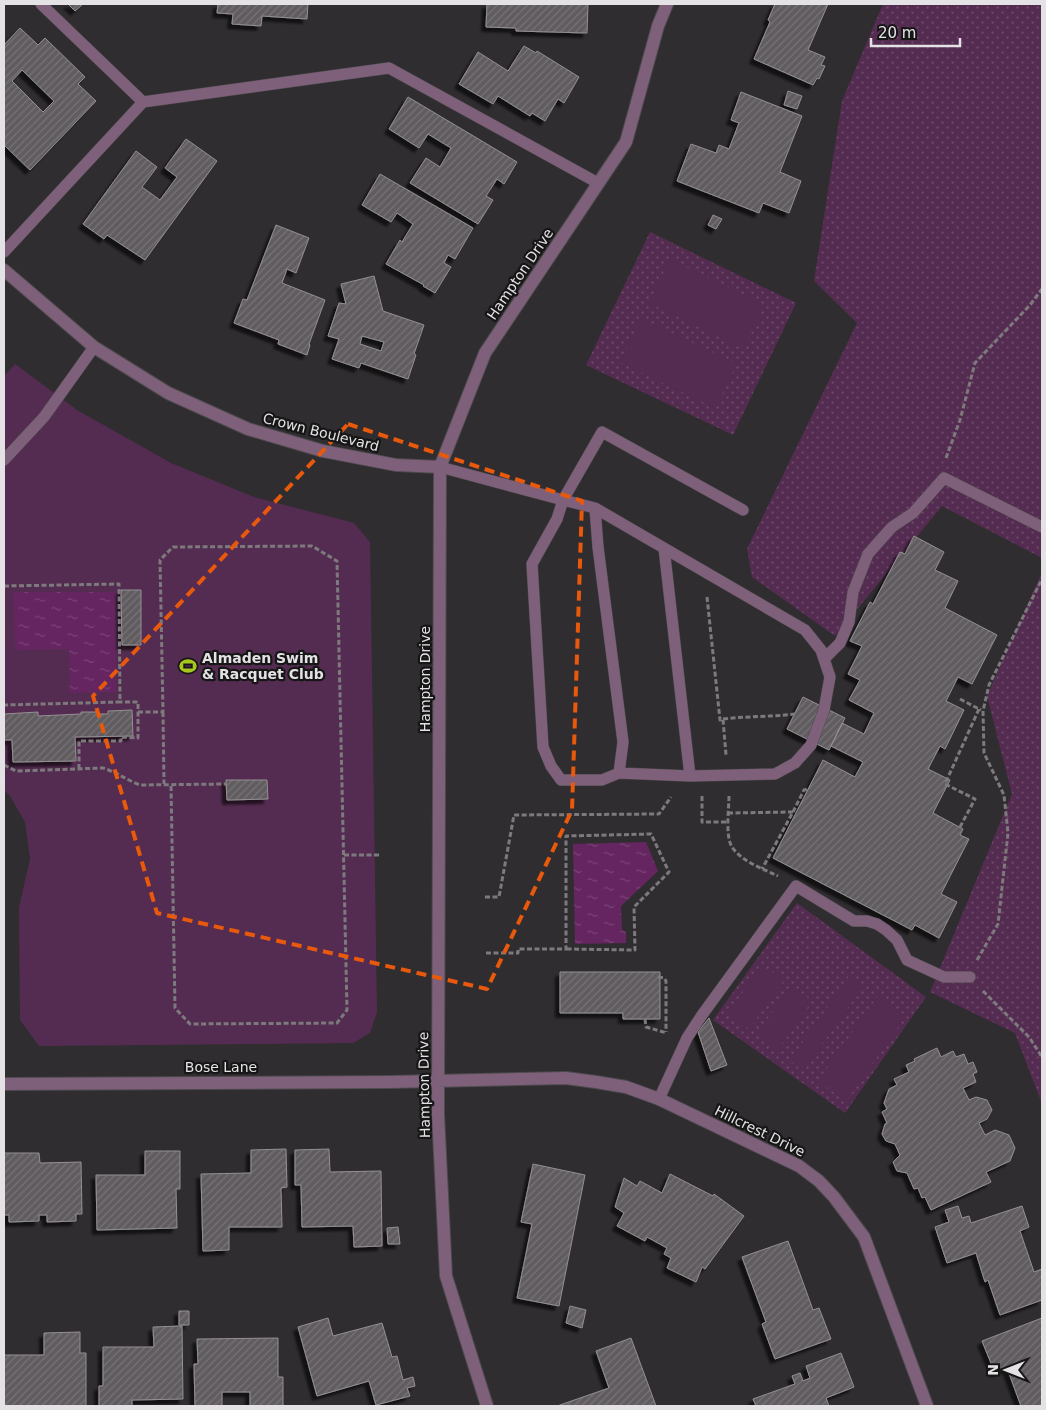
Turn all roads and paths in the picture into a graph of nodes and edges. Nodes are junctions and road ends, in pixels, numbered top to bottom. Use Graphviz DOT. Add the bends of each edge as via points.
graph roads {
  1 [pos="41,4"];
  2 [pos="667,4"];
  3 [pos="144,102"];
  4 [pos="598,183"];
  5 [pos="4,252"];
  6 [pos="4,270"];
  7 [pos="1042,288"];
  8 [pos="94,347"];
  9 [pos="4,460"];
  10 [pos="440,467"];
  11 [pos="944,478"];
  12 [pos="563,500"];
  13 [pos="595,508"];
  14 [pos="743,510"];
  15 [pos="1042,527"];
  16 [pos="664,548"];
  17 [pos="704,571"];
  18 [pos="1042,578"];
  19 [pos="4,586"];
  20 [pos="824,659"];
  21 [pos="960,699"];
  22 [pos="120,702"];
  23 [pos="4,705"];
  24 [pos="981,710"];
  25 [pos="138,712"];
  26 [pos="163,712"];
  27 [pos="794,714"];
  28 [pos="724,719"];
  29 [pos="4,765"];
  30 [pos="79,769"];
  31 [pos="619,774"];
  32 [pos="690,776"];
  33 [pos="727,776"];
  34 [pos="164,784"];
  35 [pos="171,784"];
  36 [pos="226,784"];
  37 [pos="808,789"];
  38 [pos="702,793"];
  39 [pos="792,812"];
  40 [pos="728,813"];
  41 [pos="728,822"];
  42 [pos="960,827"];
  43 [pos="344,855"];
  44 [pos="380,855"];
  45 [pos="762,868"];
  46 [pos="796,886"];
  47 [pos="566,949"];
  48 [pos="486,953"];
  49 [pos="658,977"];
  50 [pos="970,977"];
  51 [pos="645,1019"];
  52 [pos="666,1033"];
  53 [pos="687,1038"];
  54 [pos="1042,1057"];
  55 [pos="438,1081"];
  56 [pos="4,1084"];
  57 [pos="659,1098"];
  58 [pos="487,1406"];
  59 [pos="927,1406"];
  1 -- 3 [label="lane"];
  2 -- 4 [label="street, Hampton Drive" via="626,142"];
  3 -- 4 [label="lane" via="389,68"];
  3 -- 5 [label="lane"];
  4 -- 10 [label="street, Hampton Drive" via="485,353"];
  6 -- 8 [label="street, Crown Boulevard"];
  7 -- 11 [label="path" via="975,363 960,420 946,454"];
  8 -- 9 [label="lane" via="44,417"];
  8 -- 10 [label="street, Crown Boulevard" via="168,393 248,429 323,451 396,465"];
  10 -- 12 [label="lane"];
  10 -- 55 [label="street, Hampton Drive"];
  11 -- 15 [label="lane"];
  11 -- 20 [label="lane" via="913,513 892,527 868,554 853,592 849,622 840,643"];
  12 -- 13 [label="lane"];
  12 -- 14 [label="lane" via="602,432"];
  12 -- 31 [label="lane" via="557,520 532,564 543,747 561,780 602,780"];
  13 -- 16 [label="lane"];
  13 -- 31 [label="lane" via="623,742"];
  16 -- 17 [label="lane"];
  16 -- 32 [label="lane"];
  17 -- 20 [label="lane" via="805,630"];
  17 -- 28 [label="path" via="720,720"];
  18 -- 24 [label="path" via="989,685"];
  19 -- 22 [label="path" via="119,584"];
  20 -- 33 [label="lane" via="830,677 824,710 811,745 795,763 775,774"];
  21 -- 24 [label="path"];
  22 -- 23 [label="path"];
  22 -- 25 [label="path" via="138,702"];
  24 -- 42 [label="path" via="945,784 974,799"];
  24 -- 50 [label="path" via="984,753 1004,795 1008,834 998,924 980,952"];
  25 -- 26 [label="path"];
  25 -- 30 [label="path" via="138,738 79,741"];
  26 -- 34 [label="path"];
  26 -- 43 [label="path" via="160,560 173,547 312,546 337,561"];
  27 -- 28 [label="path"];
  28 -- 33 [label="path"];
  29 -- 30 [label="path" via="16,771"];
  30 -- 34 [label="path" via="103,768 128,781"];
  31 -- 32 [label="lane"];
  32 -- 33 [label="lane"];
  33 -- 40 [label="path"];
  34 -- 35 [label="path"];
  35 -- 36 [label="path"];
  35 -- 43 [label="path" via="175,1008 190,1024 337,1023 347,1010"];
  37 -- 39 [label="path" via="804,790"];
  38 -- 41 [label="path" via="702,822"];
  39 -- 40 [label="path"];
  39 -- 45 [label="path"];
  40 -- 41 [label="path"];
  41 -- 45 [label="path" via="731,846 740,856"];
  43 -- 44 [label="path"];
  45 -- 46 [label="path"];
  46 -- 50 [label="lane" via="854,921 877,924 897,940 907,960 944,977"];
  46 -- 53 [label="lane"];
  47 -- 47 [label="path" via="566,836 652,834 669,872 634,907 635,950"];
  47 -- 48 [label="path"];
  49 -- 52 [label="path" via="666,981"];
  50 -- 54 [label="path" via="1029,1037"];
  51 -- 52 [label="path" via="646,1027"];
  52 -- 53 [label="path"];
  53 -- 57 [label="lane"];
  55 -- 56 [label="street, Bose Lane"];
  55 -- 57 [label="street, Hillcrest Drive" via="566,1078 626,1088"];
  55 -- 58 [label="street, Hampton Drive" via="446,1276"];
  57 -- 59 [label="street, Hillcrest Drive" via="800,1166 834,1197 864,1237"];
}
